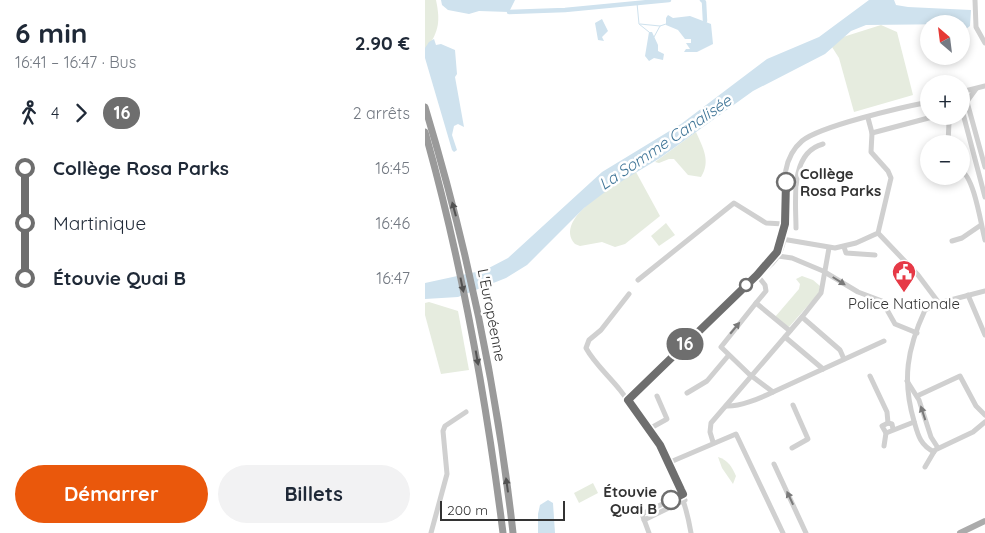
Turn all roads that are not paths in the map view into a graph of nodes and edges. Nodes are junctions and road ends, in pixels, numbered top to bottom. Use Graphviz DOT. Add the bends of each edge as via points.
graph roads {
  1 [pos="975,0"];
  2 [pos="985,43"];
  3 [pos="985,86"];
  4 [pos="976,88"];
  5 [pos="970,90"];
  6 [pos="970,98"];
  7 [pos="920,104"];
  8 [pos="425,107"];
  9 [pos="970,109"];
  10 [pos="868,118"];
  11 [pos="920,120"];
  12 [pos="966,125"];
  13 [pos="425,132"];
  14 [pos="872,133"];
  15 [pos="823,144"];
  16 [pos="985,168"];
  17 [pos="970,180"];
  18 [pos="985,196"];
  19 [pos="785,202"];
  20 [pos="797,202"];
  21 [pos="785,224"];
  22 [pos="981,225"];
  23 [pos="796,228"];
  24 [pos="878,233"];
  25 [pos="783,240"];
  26 [pos="985,240"];
  27 [pos="952,241"];
  28 [pos="844,247"];
  29 [pos="829,248"];
  30 [pos="780,250"];
  31 [pos="875,255"];
  32 [pos="778,256"];
  33 [pos="825,272"];
  34 [pos="758,274"];
  35 [pos="639,280"];
  36 [pos="985,291"];
  37 [pos="629,294"];
  38 [pos="968,295"];
  39 [pos="756,303"];
  40 [pos="939,303"];
  41 [pos="802,316"];
  42 [pos="790,331"];
  43 [pos="917,333"];
  44 [pos="985,335"];
  45 [pos="785,337"];
  46 [pos="883,341"];
  47 [pos="728,356"];
  48 [pos="845,359"];
  49 [pos="823,369"];
  50 [pos="752,376"];
  51 [pos="870,376"];
  52 [pos="906,379"];
  53 [pos="773,392"];
  54 [pos="687,393"];
  55 [pos="657,396"];
  56 [pos="917,396"];
  57 [pos="628,400"];
  58 [pos="793,405"];
  59 [pos="726,406"];
  60 [pos="466,412"];
  61 [pos="985,413"];
  62 [pos="914,422"];
  63 [pos="985,422"];
  64 [pos="888,423"];
  65 [pos="649,429"];
  66 [pos="893,429"];
  67 [pos="886,433"];
  68 [pos="713,442"];
  69 [pos="884,446"];
  70 [pos="792,448"];
  71 [pos="936,450"];
  72 [pos="669,463"];
  73 [pos="774,464"];
  74 [pos="925,467"];
  75 [pos="683,494"];
  76 [pos="685,500"];
  77 [pos="644,520"];
  78 [pos="985,521"];
  79 [pos="431,533"];
  80 [pos="503,533"];
  81 [pos="513,533"];
  82 [pos="649,533"];
  83 [pos="691,533"];
  84 [pos="783,533"];
  85 [pos="806,533"];
  86 [pos="960,533"];
  1 -- 2 [label="street" via="975,26"];
  3 -- 4 [label="street"];
  4 -- 5 [label="street"];
  4 -- 6 [label="street"];
  7 -- 10 [label="street"];
  81 -- 8 [label="highway, L'Européenne, one-way" via="478,308"];
  9 -- 16 [label="street"];
  10 -- 14 [label="street"];
  10 -- 19 [label="street" via="808,136 797,146 787,167"];
  11 -- 14 [label="street"];
  12 -- 18 [label="street"];
  13 -- 80 [label="highway, L'Européenne, one-way" via="468,310"];
  14 -- 24 [label="street" via="871,152 891,175"];
  15 -- 20 [label="street" via="809,151 799,166"];
  17 -- 22 [label="street"];
  19 -- 20 [label="street"];
  19 -- 21 [label="street"];
  20 -- 23 [label="street"];
  21 -- 25 [label="street"];
  21 -- 35 [label="street" via="766,224 734,203"];
  22 -- 26 [label="street"];
  22 -- 27 [label="street"];
  24 -- 28 [label="street"];
  24 -- 40 [label="street" via="918,275"];
  25 -- 29 [label="street"];
  25 -- 30 [label="street"];
  28 -- 29 [label="street"];
  28 -- 31 [label="street" via="846,253 852,255"];
  29 -- 33 [label="street"];
  30 -- 32 [label="street"];
  30 -- 34 [label="street"];
  32 -- 33 [label="street" via="792,258"];
  32 -- 34 [label="street"];
  33 -- 41 [label="street" via="821,293"];
  33 -- 43 [label="street, one-way" via="858,292 882,301 895,324"];
  34 -- 39 [label="street" via="766,290"];
  34 -- 57 [label="street"];
  36 -- 38 [label="street"];
  37 -- 57 [label="street" via="589,340 586,348"];
  38 -- 40 [label="street"];
  38 -- 44 [label="street"];
  39 -- 42 [label="street"];
  47 -- 39 [label="street, one-way" via="721,347 722,343"];
  40 -- 43 [label="street" via="925,310"];
  41 -- 42 [label="street"];
  41 -- 48 [label="street" via="840,350"];
  42 -- 45 [label="street"];
  43 -- 52 [label="street" via="907,364"];
  45 -- 49 [label="street"];
  45 -- 50 [label="street"];
  46 -- 48 [label="street"];
  47 -- 50 [label="street"];
  47 -- 54 [label="street" via="707,381"];
  48 -- 49 [label="street"];
  49 -- 53 [label="street"];
  50 -- 53 [label="street"];
  50 -- 59 [label="street"];
  51 -- 64 [label="street" via="887,412"];
  52 -- 56 [label="street"];
  52 -- 62 [label="street"];
  53 -- 59 [label="street" via="753,402"];
  55 -- 65 [label="street" via="667,420"];
  56 -- 61 [label="street" via="960,376 976,406"];
  71 -- 56 [label="street, one-way"];
  57 -- 65 [label="street"];
  58 -- 70 [label="street" via="808,438"];
  59 -- 68 [label="street" via="711,424"];
  60 -- 79 [label="street" via="445,426 443,431 447,474"];
  62 -- 66 [label="street"];
  62 -- 71 [label="street" via="922,443"];
  63 -- 71 [label="street" via="973,432"];
  64 -- 66 [label="street"];
  64 -- 67 [label="street" via="882,426"];
  65 -- 72 [label="street"];
  66 -- 67 [label="street"];
  67 -- 69 [label="street"];
  68 -- 72 [label="street"];
  68 -- 84 [label="street" via="736,434"];
  71 -- 74 [label="street"];
  72 -- 75 [label="street"];
  85 -- 73 [label="street, one-way"];
  75 -- 76 [label="street"];
  75 -- 77 [label="street" via="642,514"];
  76 -- 77 [label="street"];
  76 -- 83 [label="street"];
  77 -- 82 [label="street"];
  78 -- 86 [label="main road"];
}
